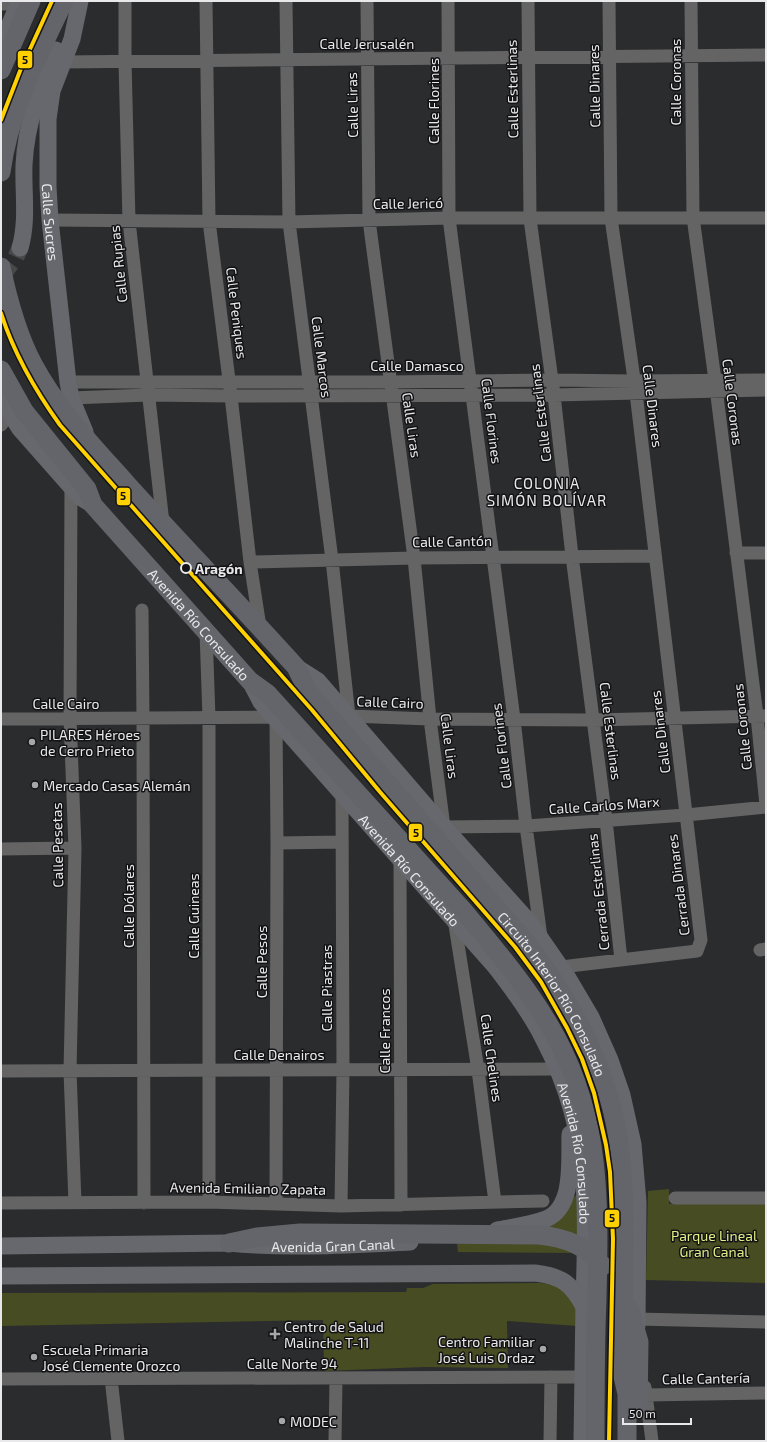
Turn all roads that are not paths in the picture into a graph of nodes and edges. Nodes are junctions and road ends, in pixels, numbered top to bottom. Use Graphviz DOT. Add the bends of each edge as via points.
graph roads {
  1 [pos="64,1"];
  2 [pos="79,1"];
  3 [pos="125,1"];
  4 [pos="206,1"];
  5 [pos="286,1"];
  6 [pos="367,1"];
  7 [pos="448,1"];
  8 [pos="528,1"];
  9 [pos="609,1"];
  10 [pos="691,1"];
  11 [pos="18,2"];
  12 [pos="1,44"];
  13 [pos="766,55"];
  14 [pos="691,56"];
  15 [pos="528,57"];
  16 [pos="609,57"];
  17 [pos="449,58"];
  18 [pos="286,59"];
  19 [pos="367,59"];
  20 [pos="206,60"];
  21 [pos="125,61"];
  22 [pos="63,62"];
  23 [pos="1,70"];
  24 [pos="1,172"];
  25 [pos="693,217"];
  26 [pos="449,218"];
  27 [pos="611,218"];
  28 [pos="766,218"];
  29 [pos="530,219"];
  30 [pos="50,220"];
  31 [pos="369,220"];
  32 [pos="129,221"];
  33 [pos="209,222"];
  34 [pos="289,222"];
  35 [pos="20,248"];
  36 [pos="1,267"];
  37 [pos="1,370"];
  38 [pos="552,380"];
  39 [pos="766,380"];
  40 [pos="146,381"];
  41 [pos="471,381"];
  42 [pos="229,382"];
  43 [pos="309,382"];
  44 [pos="715,386"];
  45 [pos="635,387"];
  46 [pos="391,388"];
  47 [pos="70,390"];
  48 [pos="766,390"];
  49 [pos="472,394"];
  50 [pos="148,395"];
  51 [pos="310,395"];
  52 [pos="554,395"];
  53 [pos="232,396"];
  54 [pos="3,409"];
  55 [pos="91,443"];
  56 [pos="71,487"];
  57 [pos="93,505"];
  58 [pos="163,523"];
  59 [pos="736,553"];
  60 [pos="766,553"];
  61 [pos="572,556"];
  62 [pos="655,556"];
  63 [pos="493,557"];
  64 [pos="414,558"];
  65 [pos="332,560"];
  66 [pos="250,562"];
  67 [pos="142,610"];
  68 [pos="260,627"];
  69 [pos="206,631"];
  70 [pos="296,667"];
  71 [pos="250,681"];
  72 [pos="349,716"];
  73 [pos="762,716"];
  74 [pos="70,718"];
  75 [pos="209,718"];
  76 [pos="275,718"];
  77 [pos="675,718"];
  78 [pos="1,719"];
  79 [pos="143,719"];
  80 [pos="430,719"];
  81 [pos="514,719"];
  82 [pos="593,720"];
  83 [pos="342,793"];
  84 [pos="766,806"];
  85 [pos="686,815"];
  86 [pos="606,820"];
  87 [pos="526,826"];
  88 [pos="444,827"];
  89 [pos="342,842"];
  90 [pos="277,843"];
  91 [pos="75,848"];
  92 [pos="1,849"];
  93 [pos="400,857"];
  94 [pos="454,919"];
  95 [pos="542,938"];
  96 [pos="621,960"];
  97 [pos="561,967"];
  98 [pos="277,1069"];
  99 [pos="144,1070"];
  100 [pos="343,1070"];
  101 [pos="478,1070"];
  102 [pos="557,1070"];
  103 [pos="1,1071"];
  104 [pos="70,1071"];
  105 [pos="209,1071"];
  106 [pos="400,1071"];
  107 [pos="571,1112"];
  108 [pos="675,1198"];
  109 [pos="766,1198"];
  110 [pos="543,1201"];
  111 [pos="209,1202"];
  112 [pos="495,1202"];
  113 [pos="1,1203"];
  114 [pos="75,1203"];
  115 [pos="144,1203"];
  116 [pos="276,1204"];
  117 [pos="401,1205"];
  118 [pos="341,1206"];
  119 [pos="591,1239"];
  120 [pos="631,1239"];
  121 [pos="228,1243"];
  122 [pos="1,1246"];
  123 [pos="1,1276"];
  124 [pos="591,1280"];
  125 [pos="631,1281"];
  126 [pos="584,1308"];
  127 [pos="637,1319"];
  128 [pos="766,1322"];
  129 [pos="551,1377"];
  130 [pos="583,1377"];
  131 [pos="111,1378"];
  132 [pos="1,1379"];
  133 [pos="336,1379"];
  134 [pos="766,1393"];
  135 [pos="627,1394"];
  136 [pos="646,1395"];
  137 [pos="118,1441"];
  138 [pos="335,1441"];
  139 [pos="550,1441"];
  140 [pos="582,1441"];
  141 [pos="595,1441"];
  142 [pos="627,1441"];
  143 [pos="638,1441"];
  144 [pos="652,1441"];
  1 -- 24 [label="highway" via="23,90 8,137"];
  2 -- 22 [label="main road, Calle Sucres" via="74,33"];
  2 -- 35 [label="main road" via="43,81 30,119 24,158 24,226"];
  3 -- 21 [label="street, Calle Rupias"];
  4 -- 20 [label="street, Calle Peniques"];
  5 -- 18 [label="street, Calle Marcos"];
  6 -- 19 [label="street, Calle Liras"];
  7 -- 17 [label="street, Calle Florines"];
  8 -- 15 [label="street, Calle Esterlinas"];
  9 -- 16 [label="street, Calle Dinares"];
  10 -- 14 [label="street, Calle Coronas"];
  11 -- 12 [label="main road"];
  11 -- 23 [label="highway" via="19,28"];
  13 -- 14 [label="street, Calle Jerusalén"];
  14 -- 16 [label="street, Calle Jerusalén"];
  14 -- 25 [label="street, Calle Coronas"];
  15 -- 16 [label="street, Calle Jerusalén"];
  15 -- 17 [label="street, Calle Jerusalén"];
  15 -- 29 [label="street, Calle Esterlinas"];
  16 -- 27 [label="street, Calle Dinares"];
  17 -- 19 [label="street, Calle Jerusalén"];
  17 -- 26 [label="street, Calle Florines"];
  18 -- 19 [label="street, Calle Jerusalén"];
  18 -- 20 [label="street, Calle Jerusalén"];
  18 -- 34 [label="street, Calle Marcos"];
  19 -- 31 [label="street, Calle Liras"];
  20 -- 21 [label="street, Calle Jerusalén"];
  20 -- 33 [label="street, Calle Peniques"];
  21 -- 22 [label="street, Calle Jerusalén"];
  21 -- 32 [label="street, Calle Rupias"];
  22 -- 30 [label="main road, Calle Sucres" via="52,91 48,119"];
  25 -- 27 [label="street, Calle Jericó"];
  25 -- 28 [label="street, Calle Jericó"];
  25 -- 44 [label="street, Calle Coronas"];
  26 -- 29 [label="street, Calle Jericó"];
  26 -- 31 [label="street, Calle Jericó"];
  26 -- 41 [label="street, Calle Florines"];
  27 -- 29 [label="street, Calle Jericó"];
  27 -- 45 [label="street, Calle Dinares"];
  29 -- 38 [label="street, Calle Esterlinas"];
  30 -- 32 [label="street, Calle Jericó"];
  30 -- 47 [label="main road, Calle Sucres"];
  31 -- 34 [label="street, Calle Jericó"];
  31 -- 46 [label="street, Calle Liras"];
  32 -- 33 [label="street, Calle Jericó"];
  32 -- 40 [label="street, Calle Rupias"];
  33 -- 34 [label="street, Calle Jericó"];
  33 -- 42 [label="street, Calle Peniques"];
  34 -- 43 [label="street, Calle Marcos"];
  36 -- 55 [label="highway" via="14,317 33,364 60,407"];
  37 -- 57 [label="highway" via="24,411 87,489"];
  38 -- 41 [label="street, Calle Damasco"];
  38 -- 45 [label="street, Calle Damasco"];
  38 -- 52 [label="street, Calle Esterlinas"];
  39 -- 44 [label="street, Calle Damasco"];
  40 -- 42 [label="street, Calle Damasco"];
  40 -- 47 [label="street, Calle Damasco"];
  40 -- 50 [label="street, Calle Rupias"];
  41 -- 46 [label="street, Calle Damasco"];
  41 -- 49 [label="street, Calle Florines"];
  42 -- 43 [label="street, Calle Damasco"];
  42 -- 53 [label="street, Calle Peniques"];
  43 -- 46 [label="street, Calle Damasco"];
  43 -- 51 [label="street, Calle Marcos"];
  44 -- 45 [label="street, Calle Damasco"];
  44 -- 48 [label="street, Calle Damasco"];
  44 -- 59 [label="street, Calle Coronas"];
  45 -- 52 [label="street, Calle Damasco"];
  45 -- 62 [label="street, Calle Dinares"];
  46 -- 49 [label="street, Calle Damasco"];
  46 -- 51 [label="street, Calle Damasco"];
  46 -- 64 [label="street, Calle Liras"];
  47 -- 50 [label="street, Calle Damasco"];
  47 -- 55 [label="main road, Calle Sucres"];
  49 -- 52 [label="street, Calle Damasco"];
  49 -- 63 [label="street, Calle Florines"];
  50 -- 53 [label="street, Calle Damasco"];
  50 -- 58 [label="street, Calle Rupias"];
  51 -- 53 [label="street, Calle Damasco"];
  51 -- 65 [label="street, Calle Marcos"];
  52 -- 61 [label="street, Calle Esterlinas"];
  53 -- 66 [label="street, Calle Peniques"];
  54 -- 56 [label="main road, Avenida Río Consulado"];
  55 -- 58 [label="highway"];
  56 -- 57 [label="main road, Avenida Río Consulado" via="80,497"];
  56 -- 74 [label="street, Calle Pesetas"];
  57 -- 69 [label="highway, Avenida Río Consulado"];
  58 -- 68 [label="highway"];
  59 -- 60 [label="street"];
  59 -- 73 [label="street, Calle Coronas"];
  61 -- 62 [label="street, Calle Cantón"];
  61 -- 63 [label="street, Calle Cantón"];
  61 -- 82 [label="street, Calle Esterlinas"];
  62 -- 77 [label="street, Calle Dinares"];
  63 -- 64 [label="street, Calle Cantón"];
  63 -- 81 [label="street, Calle Florines"];
  64 -- 65 [label="street, Calle Cantón"];
  64 -- 80 [label="street, Calle Liras"];
  65 -- 66 [label="street, Calle Cantón"];
  65 -- 72 [label="street, Calle Marcos"];
  66 -- 68 [label="street, Calle Peniques"];
  67 -- 79 [label="street, Calle Dólares"];
  68 -- 70 [label="highway"];
  69 -- 71 [label="highway, Avenida Río Consulado"];
  69 -- 75 [label="street, Calle Guineas"];
  70 -- 72 [label="main road" via="318,681"];
  70 -- 120 [label="highway, Circuito Interior Río Consulado" via="308,692 526,942 566,1000 591,1049 610,1101"];
  71 -- 76 [label="main road, Avenida Río Consulado" via="261,702"];
  71 -- 119 [label="highway, Circuito Interior Río Consulado" via="268,694 463,910 544,1015 570,1066 590,1132 598,1194"];
  72 -- 80 [label="street, Calle Cairo"];
  72 -- 88 [label="main road"];
  73 -- 77 [label="street, Calle Cairo"];
  73 -- 84 [label="street, Calle Coronas"];
  74 -- 78 [label="street, Calle Cairo"];
  74 -- 79 [label="street, Calle Cairo"];
  74 -- 91 [label="street, Calle Pesetas"];
  75 -- 76 [label="street, Calle Cairo"];
  75 -- 79 [label="street, Calle Cairo"];
  75 -- 105 [label="street, Calle Guineas"];
  76 -- 83 [label="main road, Avenida Río Consulado"];
  76 -- 90 [label="street, Calle Pesos"];
  77 -- 82 [label="street, Calle Cairo"];
  77 -- 85 [label="street, Calle Dinares"];
  79 -- 99 [label="street, Calle Dólares"];
  80 -- 81 [label="street, Calle Cairo"];
  80 -- 88 [label="street, Calle Liras"];
  81 -- 82 [label="street, Calle Cairo"];
  81 -- 87 [label="street, Calle Florines"];
  82 -- 86 [label="street, Calle Esterlinas"];
  83 -- 89 [label="street, Calle Piastras"];
  83 -- 93 [label="main road, Avenida Río Consulado"];
  84 -- 85 [label="street, Calle Carlos Marx"];
  85 -- 86 [label="street, Calle Carlos Marx"];
  85 -- 96 [label="street, Cerrada Dinares" via="700,940 697,951"];
  86 -- 87 [label="street, Calle Carlos Marx"];
  86 -- 96 [label="street, Cerrada Esterlinas"];
  87 -- 88 [label="street, Calle Carlos Marx"];
  87 -- 95 [label="street, Calle Florines"];
  88 -- 95 [label="main road"];
  89 -- 90 [label="street"];
  89 -- 100 [label="street, Calle Piastras"];
  90 -- 98 [label="street, Calle Pesos"];
  91 -- 92 [label="street"];
  91 -- 104 [label="street, Calle Pesetas"];
  93 -- 94 [label="main road, Avenida Río Consulado"];
  93 -- 106 [label="street, Calle Francos"];
  94 -- 101 [label="street, Calle Chelines"];
  94 -- 102 [label="main road, Avenida Río Consulado" via="512,989 544,1039"];
  95 -- 97 [label="main road"];
  96 -- 97 [label="street"];
  97 -- 120 [label="main road" via="601,1039 622,1095 632,1144 638,1202"];
  98 -- 100 [label="street, Calle Denairos"];
  98 -- 105 [label="street, Calle Denairos"];
  98 -- 116 [label="street, Calle Pesos"];
  99 -- 104 [label="street, Calle Denairos"];
  99 -- 105 [label="street, Calle Denairos"];
  99 -- 115 [label="street, Calle Dólares"];
  100 -- 106 [label="street, Calle Denairos"];
  100 -- 118 [label="street, Calle Piastras"];
  101 -- 102 [label="street, Calle Denairos"];
  101 -- 106 [label="street, Calle Denairos"];
  101 -- 112 [label="street, Calle Chelines"];
  102 -- 107 [label="main road, Avenida Río Consulado"];
  103 -- 104 [label="street, Calle Denairos"];
  104 -- 114 [label="street, Calle Pesetas"];
  105 -- 111 [label="street, Calle Guineas"];
  106 -- 117 [label="street, Calle Francos"];
  107 -- 119 [label="main road, Avenida Río Consulado" via="578,1137"];
  107 -- 121 [label="main road, Avenida Gran Canal" via="568,1187 558,1212 546,1219 468,1237 436,1241 254,1246"];
  108 -- 109 [label="street"];
  110 -- 112 [label="street, Avenida Emiliano Zapata"];
  111 -- 115 [label="street, Avenida Emiliano Zapata"];
  111 -- 116 [label="street, Avenida Emiliano Zapata"];
  112 -- 117 [label="street, Avenida Emiliano Zapata"];
  113 -- 114 [label="street, Avenida Emiliano Zapata"];
  114 -- 115 [label="street, Avenida Emiliano Zapata"];
  116 -- 118 [label="street, Avenida Emiliano Zapata"];
  117 -- 118 [label="street, Avenida Emiliano Zapata"];
  119 -- 124 [label="highway, Circuito Interior Río Consulado"];
  120 -- 125 [label="highway, Circuito Interior Río Consulado"];
  121 -- 122 [label="main road, Avenida Gran Canal"];
  121 -- 143 [label="highway" via="257,1236 300,1233 539,1235 567,1240 590,1253 603,1266 625,1299 633,1320 639,1342"];
  123 -- 126 [label="main road" via="535,1273 566,1282 575,1291"];
  124 -- 126 [label="main road"];
  124 -- 141 [label="highway, Circuito Interior Río Consulado"];
  125 -- 127 [label="main road"];
  125 -- 135 [label="highway, Circuito Interior Río Consulado" via="622,1372"];
  126 -- 130 [label="main road"];
  127 -- 128 [label="street"];
  127 -- 135 [label="main road" via="635,1371"];
  127 -- 136 [label="street"];
  129 -- 130 [label="street, Calle Norte 94"];
  129 -- 133 [label="street, Calle Norte 94"];
  129 -- 139 [label="street"];
  130 -- 140 [label="main road"];
  131 -- 132 [label="street, Calle Norte 94"];
  131 -- 133 [label="street, Calle Norte 94"];
  131 -- 137 [label="street"];
  133 -- 138 [label="street"];
  134 -- 136 [label="street, Calle Cantería"];
  135 -- 142 [label="highway"];
  136 -- 144 [label="street"];
}
